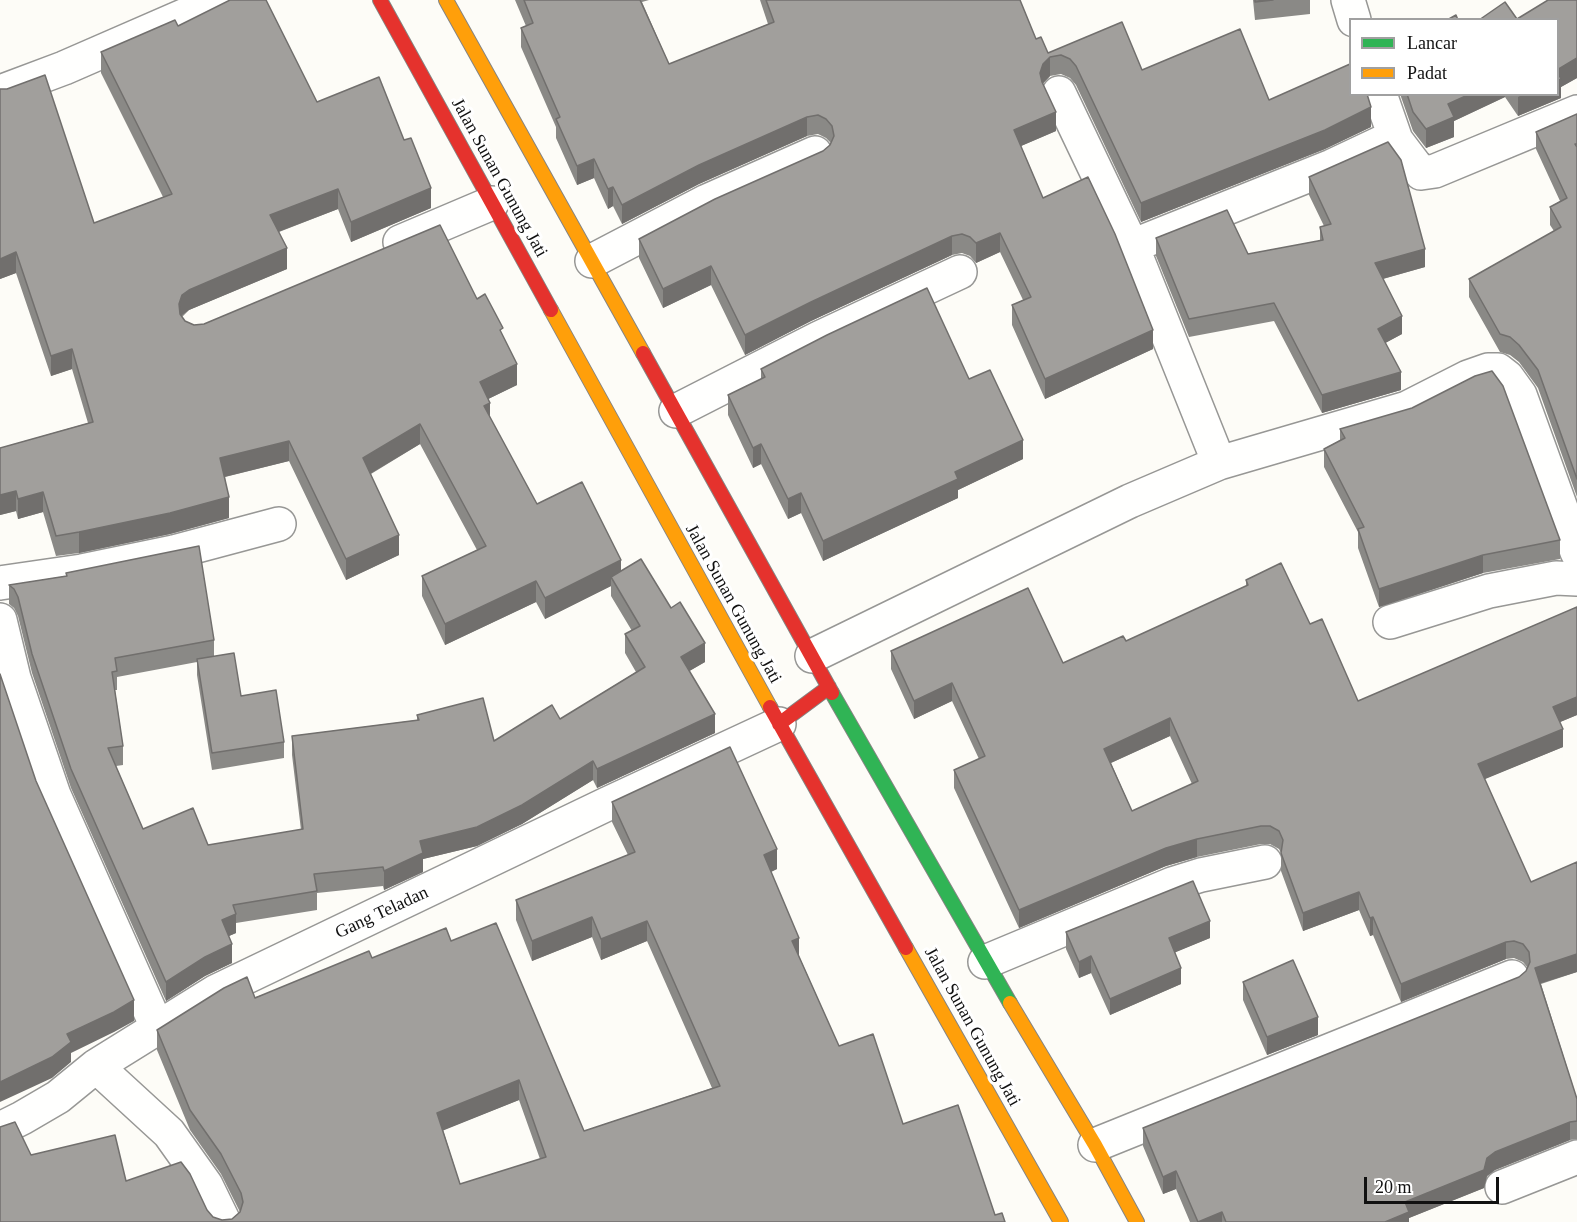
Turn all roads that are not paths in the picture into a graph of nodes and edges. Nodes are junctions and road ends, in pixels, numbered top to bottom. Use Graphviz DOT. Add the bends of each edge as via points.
graph roads {
  1 [pos="220,0"];
  2 [pos="446,0"];
  3 [pos="1348,0"];
  4 [pos="386,2"];
  5 [pos="1353,18"];
  6 [pos="0,92"];
  7 [pos="1059,93"];
  8 [pos="1381,96"];
  9 [pos="1577,112"];
  10 [pos="1396,140"];
  11 [pos="815,153"];
  12 [pos="492,203"];
  13 [pos="1132,246"];
  14 [pos="372,254"];
  15 [pos="592,261"];
  16 [pos="960,272"];
  17 [pos="676,411"];
  18 [pos="1219,463"];
  19 [pos="279,524"];
  20 [pos="1577,552"];
  21 [pos="1577,579"];
  22 [pos="0,583"];
  23 [pos="0,620"];
  24 [pos="1390,622"];
  25 [pos="812,656"];
  26 [pos="829,687"];
  27 [pos="779,724"];
  28 [pos="1266,862"];
  29 [pos="985,962"];
  30 [pos="1512,977"];
  31 [pos="157,1027"];
  32 [pos="96,1066"];
  33 [pos="0,1129"];
  34 [pos="1095,1145"];
  35 [pos="1577,1157"];
  36 [pos="1502,1187"];
  37 [pos="224,1222"];
  38 [pos="1061,1222"];
  39 [pos="1137,1222"];
  1 -- 6 [label="street"];
  2 -- 15 [label="highway"];
  3 -- 5 [label="street"];
  4 -- 12 [label="highway, Jalan Sunan Gunung Jati"];
  7 -- 13 [label="street"];
  8 -- 10 [label="street"];
  9 -- 10 [label="street" via="1435,171 1421,173"];
  10 -- 13 [label="street" via="1385,141"];
  11 -- 15 [label="street" via="707,201"];
  12 -- 14 [label="street"];
  12 -- 27 [label="highway, Jalan Sunan Gunung Jati"];
  13 -- 18 [label="street"];
  15 -- 17 [label="highway"];
  16 -- 17 [label="street"];
  17 -- 25 [label="highway"];
  18 -- 20 [label="street" via="1407,408 1468,377 1498,370 1520,395"];
  18 -- 25 [label="street" via="1130,501"];
  19 -- 22 [label="street" via="174,552"];
  21 -- 24 [label="street" via="1556,578 1489,591"];
  23 -- 31 [label="street" via="14,678 54,795"];
  25 -- 26 [label="highway"];
  26 -- 27 [label="highway"];
  26 -- 29 [label="highway"];
  27 -- 31 [label="street, Gang Teladan" via="215,992"];
  27 -- 38 [label="highway, Jalan Sunan Gunung Jati"];
  28 -- 29 [label="street" via="1172,884"];
  29 -- 34 [label="highway"];
  30 -- 34 [label="street"];
  31 -- 32 [label="street, Gang Teladan"];
  32 -- 33 [label="street, Gang Teladan" via="58,1097"];
  32 -- 37 [label="street" via="169,1133 206,1185"];
  34 -- 39 [label="highway"];
  35 -- 36 [label="street"];
}
